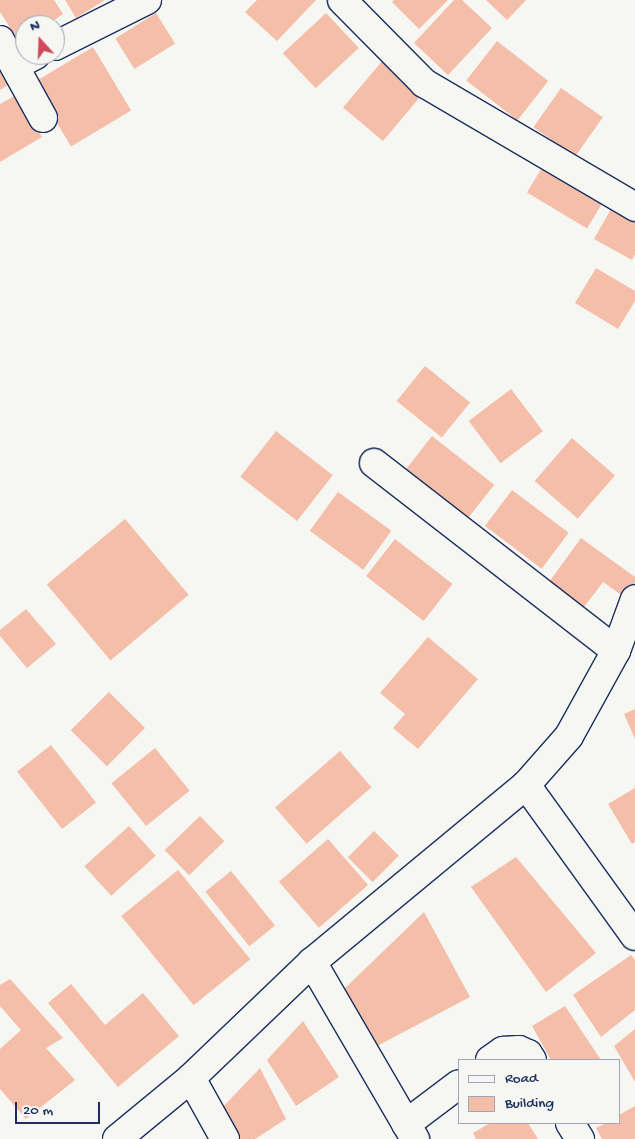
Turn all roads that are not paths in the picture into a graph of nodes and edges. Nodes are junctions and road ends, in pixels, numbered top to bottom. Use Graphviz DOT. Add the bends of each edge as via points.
graph roads {
  1 [pos="147,0"];
  2 [pos="342,0"];
  3 [pos="0,40"];
  4 [pos="65,41"];
  5 [pos="15,52"];
  6 [pos="27,65"];
  7 [pos="43,118"];
  8 [pos="635,207"];
  9 [pos="374,463"];
  10 [pos="635,599"];
  11 [pos="616,651"];
  12 [pos="526,785"];
  13 [pos="635,936"];
  14 [pos="312,962"];
  15 [pos="491,1059"];
  16 [pos="531,1059"];
  17 [pos="190,1078"];
  18 [pos="458,1085"];
  19 [pos="571,1124"];
  20 [pos="410,1132"];
  21 [pos="117,1139"];
  22 [pos="225,1139"];
  23 [pos="580,1139"];
  1 -- 4 [label="street"];
  2 -- 8 [label="street" via="424,83"];
  3 -- 5 [label="street"];
  6 -- 7 [label="street"];
  9 -- 11 [label="street"];
  10 -- 11 [label="street"];
  11 -- 12 [label="street" via="568,736"];
  12 -- 13 [label="street"];
  12 -- 14 [label="street"];
  14 -- 17 [label="street"];
  14 -- 20 [label="street"];
  15 -- 16 [label="street" via="503,1051 519,1050"];
  17 -- 21 [label="street"];
  17 -- 22 [label="street"];
  18 -- 20 [label="street"];
  19 -- 23 [label="street"];
}
